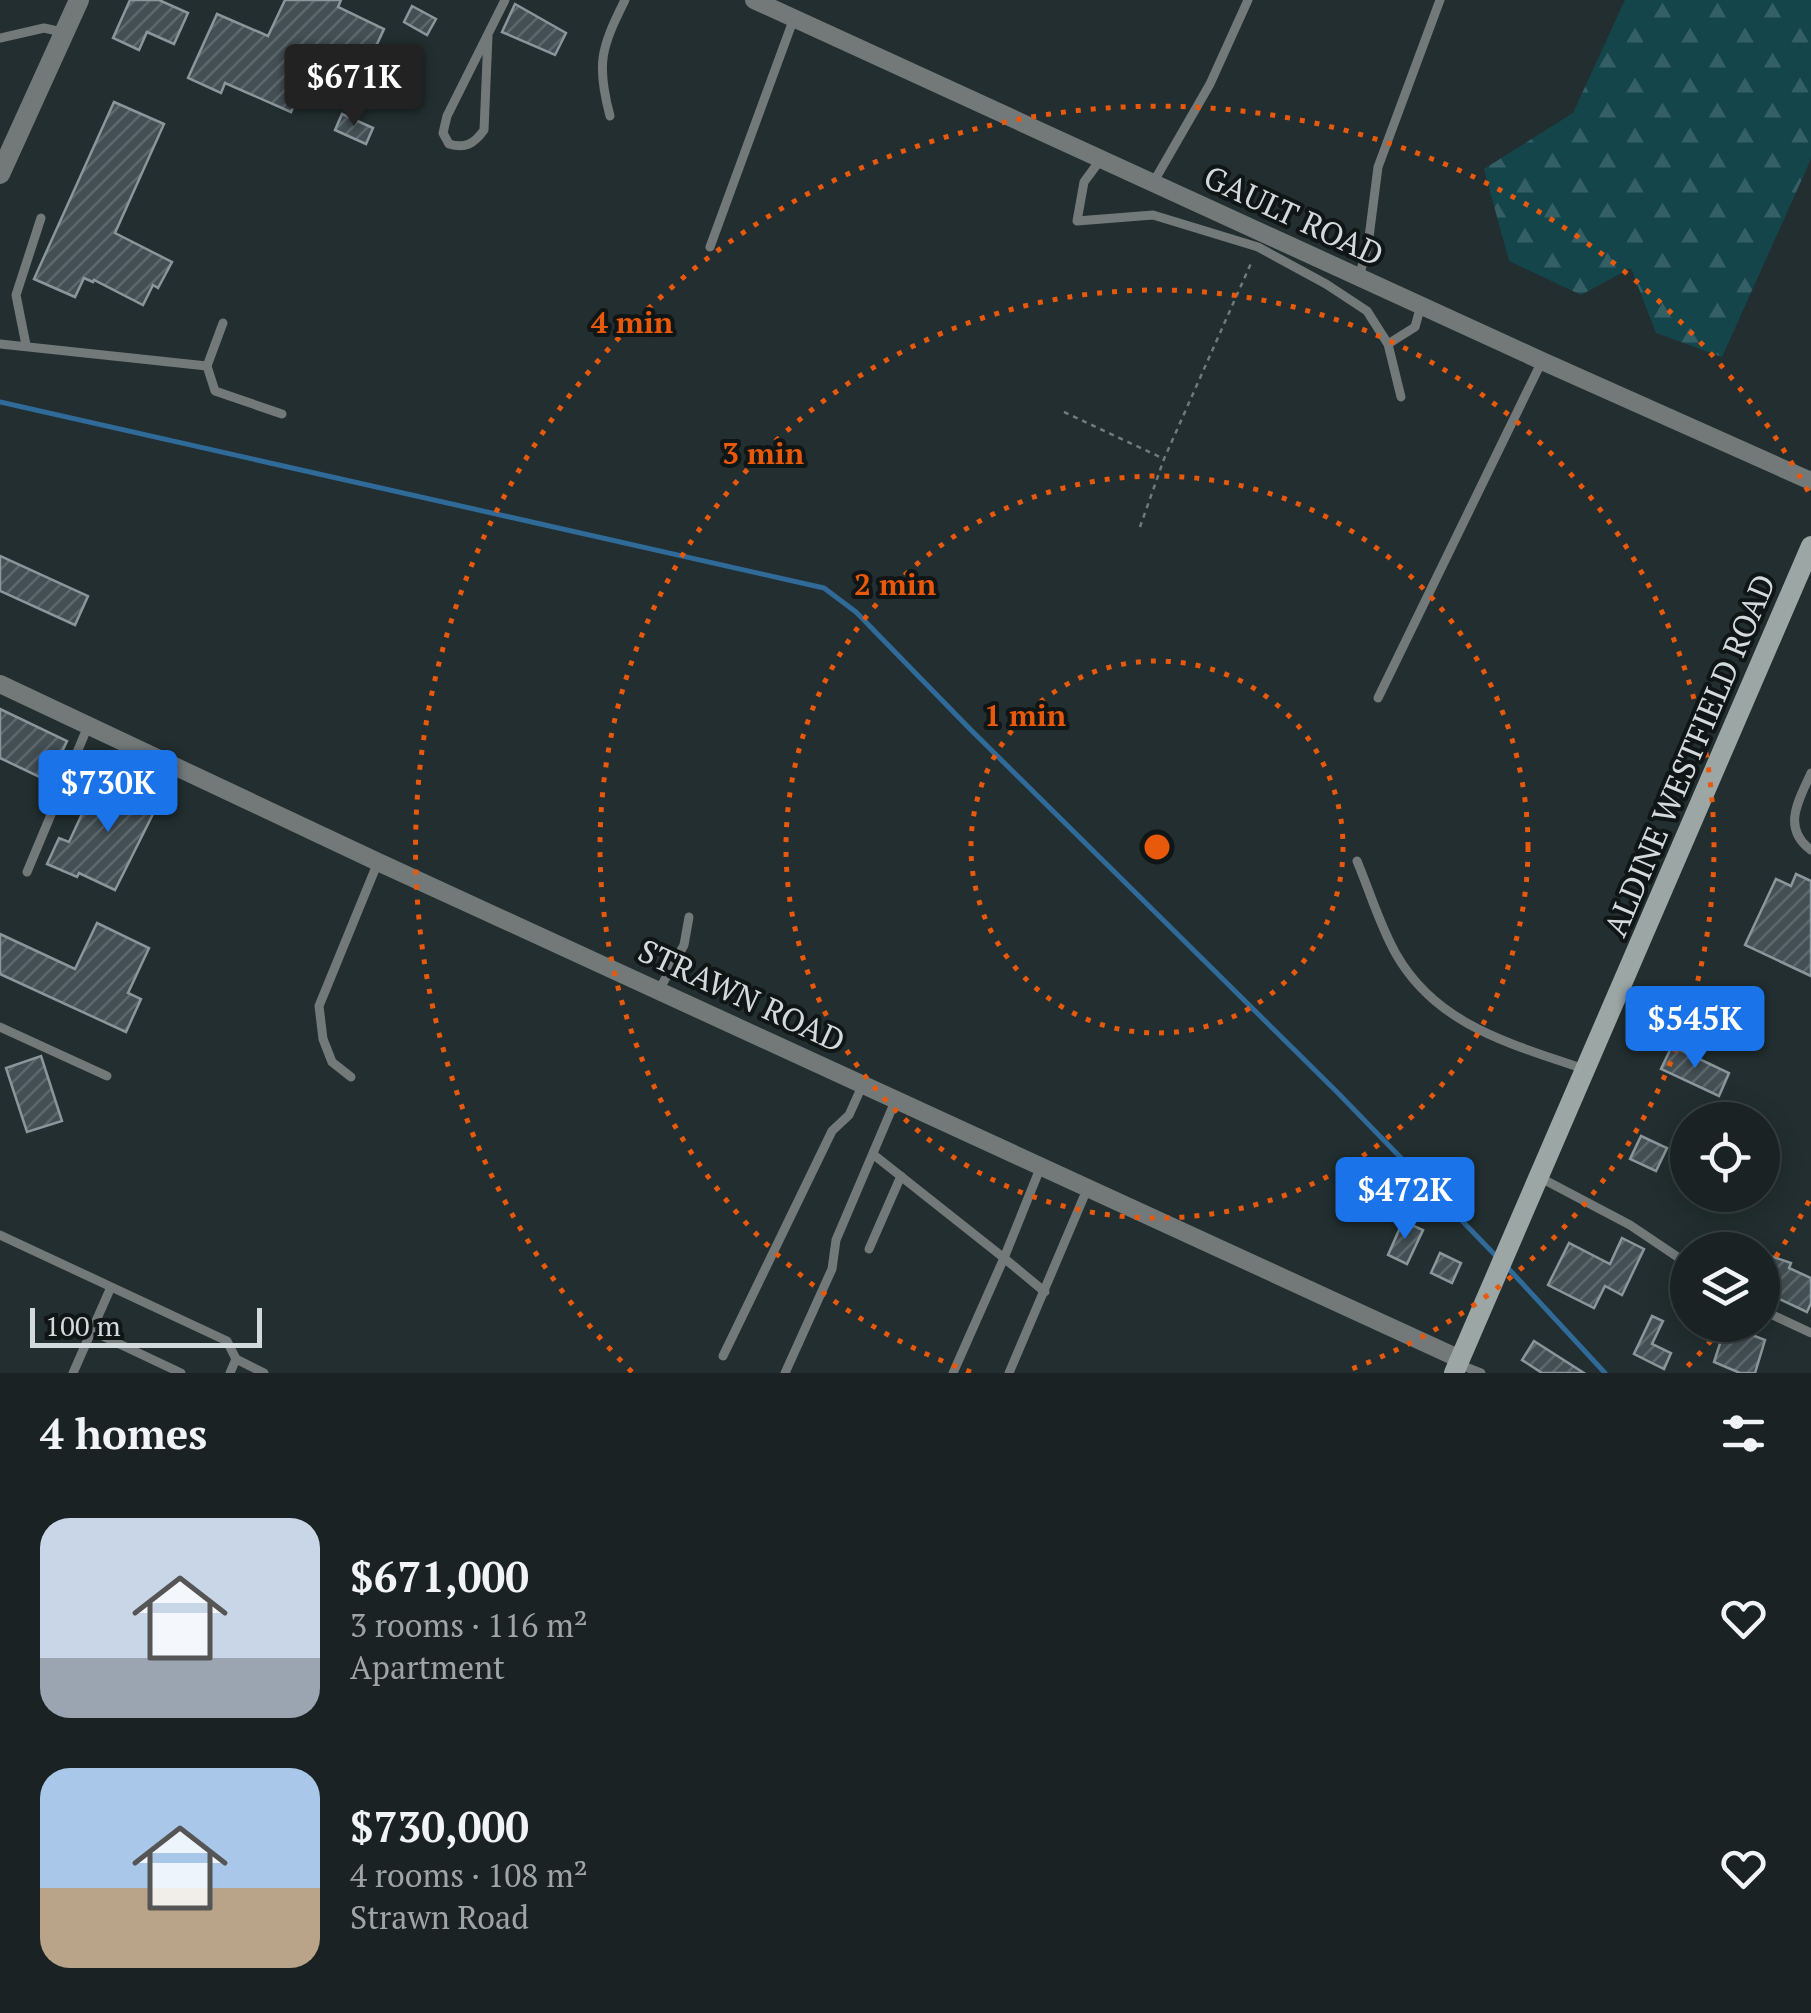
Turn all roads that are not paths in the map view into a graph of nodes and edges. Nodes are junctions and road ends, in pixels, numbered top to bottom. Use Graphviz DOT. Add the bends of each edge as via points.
graph roads {
  1 [pos="80,0"];
  2 [pos="505,0"];
  3 [pos="625,0"];
  4 [pos="754,0"];
  5 [pos="1248,0"];
  6 [pos="1440,0"];
  7 [pos="794,18"];
  8 [pos="65,32"];
  9 [pos="488,36"];
  10 [pos="0,38"];
  11 [pos="610,116"];
  12 [pos="1101,159"];
  13 [pos="0,174"];
  14 [pos="1153,183"];
  15 [pos="41,218"];
  16 [pos="710,248"];
  17 [pos="1359,277"];
  18 [pos="1420,306"];
  19 [pos="223,323"];
  20 [pos="0,344"];
  21 [pos="1388,344"];
  22 [pos="26,345"];
  23 [pos="1542,361"];
  24 [pos="206,366"];
  25 [pos="1402,397"];
  26 [pos="282,414"];
  27 [pos="1811,481"];
  28 [pos="1811,546"];
  29 [pos="0,684"];
  30 [pos="1378,698"];
  31 [pos="88,726"];
  32 [pos="1811,773"];
  33 [pos="1811,850"];
  34 [pos="1356,861"];
  35 [pos="378,862"];
  36 [pos="27,872"];
  37 [pos="689,917"];
  38 [pos="660,990"];
  39 [pos="0,1026"];
  40 [pos="1586,1070"];
  41 [pos="106,1076"];
  42 [pos="350,1077"];
  43 [pos="863,1084"];
  44 [pos="896,1099"];
  45 [pos="874,1155"];
  46 [pos="1041,1166"];
  47 [pos="902,1176"];
  48 [pos="1539,1177"];
  49 [pos="1088,1188"];
  50 [pos="1,1240"];
  51 [pos="869,1249"];
  52 [pos="1670,1252"];
  53 [pos="1004,1258"];
  54 [pos="111,1287"];
  55 [pos="1045,1292"];
  56 [pos="1780,1318"];
  57 [pos="92,1332"];
  58 [pos="1811,1333"];
  59 [pos="723,1356"];
  60 [pos="236,1359"];
  61 [pos="1458,1365"];
  62 [pos="74,1373"];
  63 [pos="181,1373"];
  64 [pos="230,1373"];
  65 [pos="264,1373"];
  66 [pos="785,1373"];
  67 [pos="953,1373"];
  68 [pos="1009,1373"];
  69 [pos="1481,1373"];
  1 -- 8 [label="street"];
  2 -- 9 [label="lane"];
  3 -- 11 [label="lane" via="600,61"];
  4 -- 7 [label="street, GAULT ROAD"];
  5 -- 14 [label="lane"];
  6 -- 17 [label="lane" via="1378,168"];
  7 -- 12 [label="street, GAULT ROAD"];
  7 -- 16 [label="lane"];
  8 -- 10 [label="lane" via="44,28"];
  8 -- 13 [label="street"];
  9 -- 9 [label="lane" via="484,130 461,147 448,144 447,116"];
  12 -- 14 [label="street, GAULT ROAD"];
  12 -- 21 [label="lane" via="1084,182 1077,220 1153,215 1258,247 1367,312"];
  14 -- 17 [label="street, GAULT ROAD"];
  15 -- 22 [label="lane" via="16,295"];
  17 -- 18 [label="street, GAULT ROAD"];
  18 -- 21 [label="lane" via="1415,327"];
  18 -- 23 [label="street, GAULT ROAD"];
  19 -- 24 [label="lane"];
  20 -- 22 [label="lane"];
  21 -- 25 [label="lane"];
  22 -- 24 [label="lane"];
  23 -- 27 [label="street, GAULT ROAD"];
  23 -- 30 [label="lane"];
  24 -- 26 [label="lane" via="215,391"];
  28 -- 40 [label="main road, ALDINE WESTFIELD ROAD"];
  29 -- 31 [label="street, STRAWN ROAD"];
  31 -- 35 [label="street, STRAWN ROAD"];
  31 -- 36 [label="lane"];
  32 -- 33 [label="lane" via="1792,821"];
  34 -- 40 [label="lane" via="1397,956 1438,1008 1494,1037"];
  35 -- 38 [label="street, STRAWN ROAD"];
  35 -- 42 [label="lane" via="319,1006 332,1062"];
  37 -- 38 [label="lane" via="684,945"];
  38 -- 43 [label="street, STRAWN ROAD"];
  39 -- 41 [label="lane"];
  40 -- 48 [label="main road, ALDINE WESTFIELD ROAD"];
  43 -- 44 [label="street, STRAWN ROAD"];
  43 -- 59 [label="lane" via="849,1115 832,1131"];
  44 -- 45 [label="lane"];
  44 -- 46 [label="street, STRAWN ROAD"];
  45 -- 47 [label="lane"];
  45 -- 66 [label="lane"];
  46 -- 49 [label="street, STRAWN ROAD"];
  46 -- 53 [label="lane"];
  47 -- 51 [label="lane"];
  47 -- 53 [label="lane"];
  48 -- 52 [label="lane"];
  48 -- 61 [label="main road, ALDINE WESTFIELD ROAD"];
  49 -- 55 [label="lane"];
  49 -- 61 [label="street, STRAWN ROAD"];
  50 -- 54 [label="lane"];
  53 -- 55 [label="lane"];
  53 -- 67 [label="lane"];
  54 -- 57 [label="lane"];
  54 -- 60 [label="lane" via="227,1341"];
  55 -- 68 [label="lane"];
  56 -- 58 [label="lane"];
  57 -- 62 [label="lane"];
  57 -- 63 [label="lane"];
  60 -- 64 [label="lane"];
  60 -- 65 [label="lane"];
  61 -- 69 [label="lane"];
}
